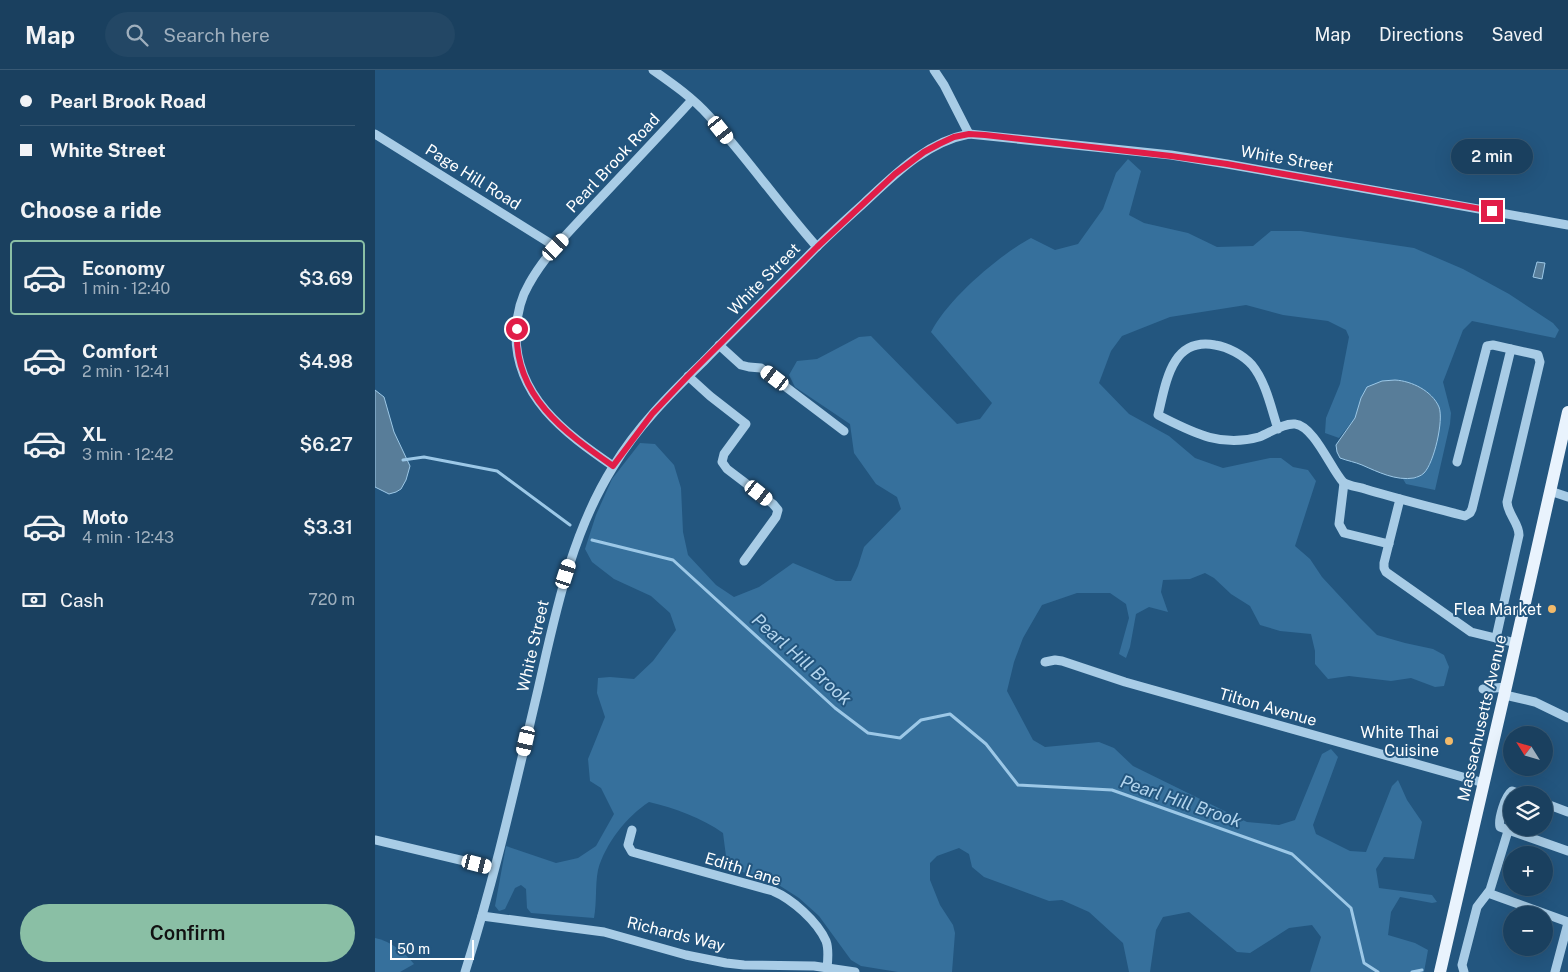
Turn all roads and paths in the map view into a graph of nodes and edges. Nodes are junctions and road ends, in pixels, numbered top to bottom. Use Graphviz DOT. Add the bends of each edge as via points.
graph roads {
  1 [pos="653,70"];
  2 [pos="934,70"];
  3 [pos="692,100"];
  4 [pos="375,134"];
  5 [pos="969,134"];
  6 [pos="1568,224"];
  7 [pos="556,247"];
  8 [pos="817,247"];
  9 [pos="719,345"];
  10 [pos="1511,349"];
  11 [pos="688,376"];
  12 [pos="1568,412"];
  13 [pos="1278,429"];
  14 [pos="844,431"];
  15 [pos="1457,462"];
  16 [pos="613,466"];
  17 [pos="1344,483"];
  18 [pos="1550,491"];
  19 [pos="1568,497"];
  20 [pos="1400,499"];
  21 [pos="1389,544"];
  22 [pos="744,561"];
  23 [pos="1496,638"];
  24 [pos="1516,643"];
  25 [pos="1045,662"];
  26 [pos="1483,689"];
  27 [pos="1506,691"];
  28 [pos="1568,718"];
  29 [pos="1484,782"];
  30 [pos="1553,806"];
  31 [pos="1503,812"];
  32 [pos="1568,812"];
  33 [pos="1503,828"];
  34 [pos="632,830"];
  35 [pos="1506,836"];
  36 [pos="1522,836"];
  37 [pos="375,840"];
  38 [pos="1568,852"];
  39 [pos="494,868"];
  40 [pos="1488,894"];
  41 [pos="486,917"];
  42 [pos="1568,922"];
  43 [pos="1441,966"];
  44 [pos="827,968"];
  45 [pos="744,969"];
  46 [pos="465,972"];
  47 [pos="855,972"];
  48 [pos="1464,972"];
  49 [pos="1555,972"];
  1 -- 3 [label="street"];
  2 -- 5 [label="street"];
  3 -- 7 [label="street, Pearl Brook Road"];
  3 -- 8 [label="street" via="709,116"];
  4 -- 7 [label="street, Page Hill Road"];
  5 -- 6 [label="street, White Street" via="1227,164"];
  5 -- 8 [label="street, White Street" via="954,137 924,152 895,174"];
  7 -- 16 [label="street, Pearl Brook Road" via="521,300 517,319 517,355 534,396 549,414"];
  8 -- 9 [label="street, White Street"];
  9 -- 11 [label="street, White Street"];
  9 -- 14 [label="street" via="741,364 761,368"];
  10 -- 15 [label="street" via="1489,345 1485,348"];
  10 -- 20 [label="street" via="1470,512 1465,516"];
  10 -- 23 [label="street" via="1536,354 1540,362 1507,502 1519,535"];
  11 -- 16 [label="street, White Street" via="652,414"];
  11 -- 22 [label="street" via="747,424 724,454 722,462 778,510"];
  12 -- 18 [label="main road, Massachusetts Avenue"];
  13 -- 13 [label="street" via="1244,441 1223,441 1203,436 1158,416 1170,369 1177,357 1189,347 1202,343 1241,355 1260,377"];
  13 -- 17 [label="street" via="1296,424 1303,428 1314,438"];
  16 -- 39 [label="street, White Street" via="585,520 562,587"];
  17 -- 20 [label="street"];
  17 -- 21 [label="street" via="1340,528 1344,533"];
  18 -- 19 [label="street"];
  18 -- 24 [label="main road, Massachusetts Avenue"];
  20 -- 21 [label="street"];
  21 -- 23 [label="street" via="1384,563 1387,572 1464,628"];
  23 -- 24 [label="street"];
  24 -- 27 [label="main road, Massachusetts Avenue"];
  25 -- 29 [label="street, Tilton Avenue" via="1055,660"];
  26 -- 27 [label="street"];
  27 -- 28 [label="street"];
  27 -- 29 [label="main road, Massachusetts Avenue"];
  29 -- 43 [label="main road, Massachusetts Avenue" via="1469,828"];
  30 -- 32 [label="street"];
  31 -- 33 [label="street" via="1499,826"];
  34 -- 44 [label="street, Edith Lane" via="628,845 632,852 773,891 789,899 823,936 828,950"];
  35 -- 40 [label="street"];
  36 -- 38 [label="street"];
  37 -- 39 [label="street"];
  39 -- 41 [label="street, White Street"];
  40 -- 42 [label="street"];
  40 -- 48 [label="street" via="1477,907"];
  41 -- 45 [label="street, Richards Way" via="604,932"];
  41 -- 46 [label="street, White Street"];
  42 -- 49 [label="street"];
  44 -- 45 [label="street, Richards Way" via="799,965"];
  44 -- 47 [label="street, Richards Way"];
}
